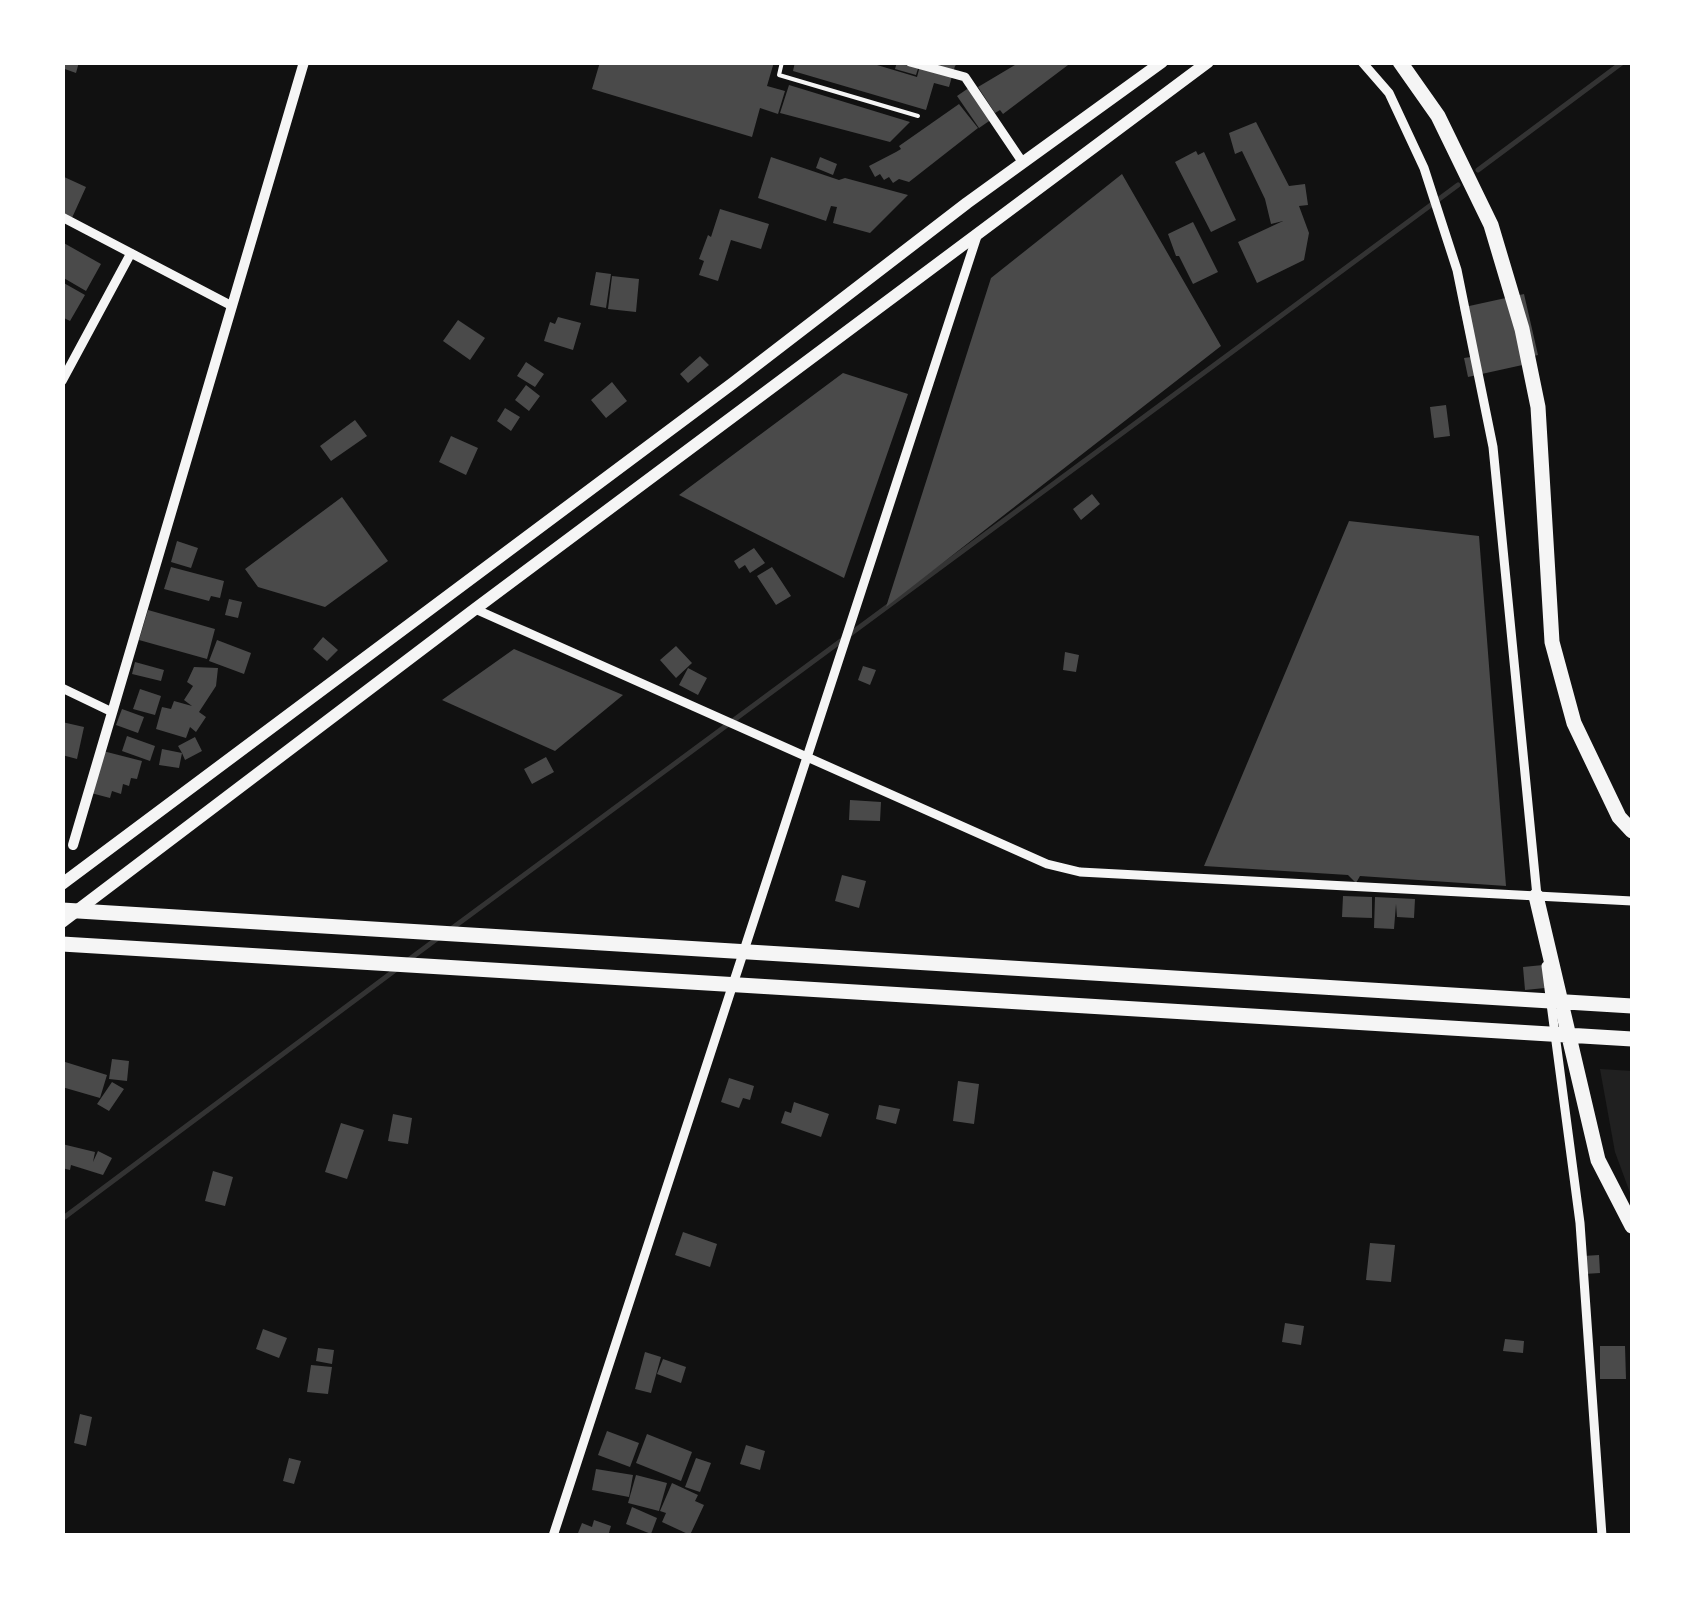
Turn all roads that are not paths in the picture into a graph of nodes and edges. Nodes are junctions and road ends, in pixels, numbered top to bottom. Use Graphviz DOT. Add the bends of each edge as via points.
graph roads {
  1 [pos="304,62"];
  2 [pos="782,62"];
  3 [pos="910,62"];
  4 [pos="1162,62"];
  5 [pos="1208,62"];
  6 [pos="1362,62"];
  7 [pos="1400,62"];
  8 [pos="1143,67"];
  9 [pos="918,116"];
  10 [pos="1022,163"];
  11 [pos="62,217"];
  12 [pos="978,234"];
  13 [pos="131,252"];
  14 [pos="232,306"];
  15 [pos="62,381"];
  16 [pos="475,609"];
  17 [pos="62,688"];
  18 [pos="112,712"];
  19 [pos="807,757"];
  20 [pos="1632,831"];
  21 [pos="74,845"];
  22 [pos="62,884"];
  23 [pos="1536,896"];
  24 [pos="1632,902"];
  25 [pos="62,910"];
  26 [pos="62,922"];
  27 [pos="62,944"];
  28 [pos="1632,1006"];
  29 [pos="1632,1039"];
  30 [pos="1632,1226"];
  31 [pos="552,1536"];
  32 [pos="1602,1536"];
  1 -- 14 [label="street"];
  2 -- 9 [label="lane" via="779,75"];
  3 -- 10 [label="street" via="965,77"];
  4 -- 8 [label="main road"];
  5 -- 12 [label="main road"];
  6 -- 23 [label="street" via="1389,92 1457,270 1493,448"];
  7 -- 20 [label="highway" via="1438,116 1492,226 1538,407 1552,642 1574,724"];
  8 -- 10 [label="main road"];
  10 -- 22 [label="main road"];
  11 -- 13 [label="street"];
  12 -- 16 [label="main road"];
  12 -- 19 [label="street"];
  13 -- 14 [label="street"];
  13 -- 15 [label="street"];
  14 -- 18 [label="street"];
  16 -- 19 [label="street"];
  16 -- 26 [label="main road"];
  17 -- 18 [label="street"];
  18 -- 21 [label="street"];
  19 -- 23 [label="street" via="1047,864 1080,872"];
  19 -- 31 [label="street"];
  23 -- 24 [label="street"];
  23 -- 30 [label="highway" via="1598,1160"];
  23 -- 32 [label="street" via="1580,1223"];
  25 -- 28 [label="highway"];
  27 -- 29 [label="highway"];
}
